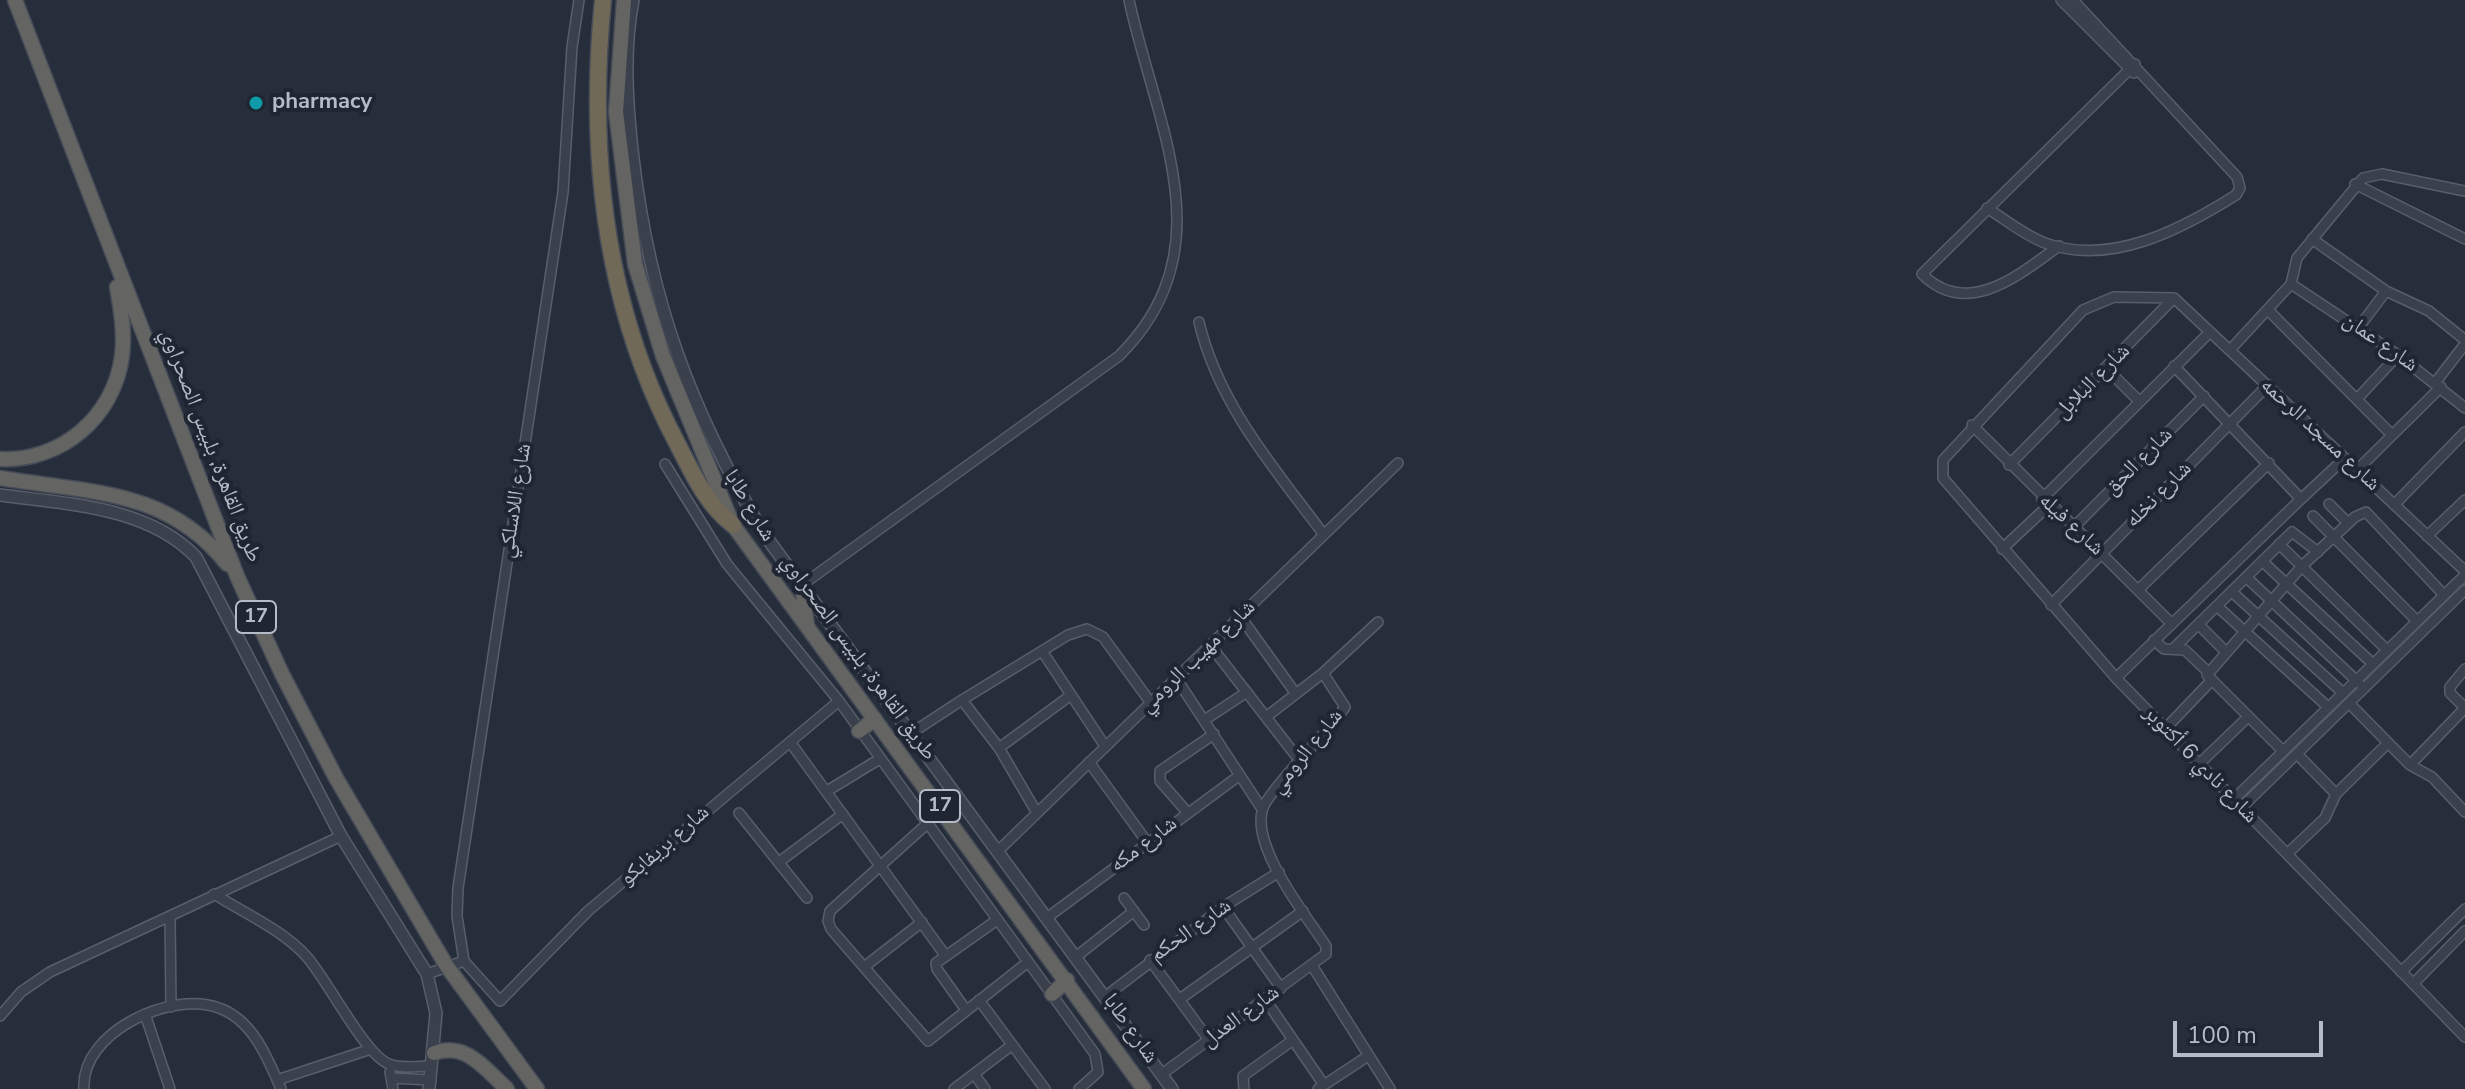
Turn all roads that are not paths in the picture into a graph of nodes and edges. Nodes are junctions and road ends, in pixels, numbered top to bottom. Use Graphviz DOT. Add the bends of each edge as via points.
graph roads {
  1 [pos="15,0"];
  2 [pos="579,0"];
  3 [pos="603,0"];
  4 [pos="624,0"];
  5 [pos="633,0"];
  6 [pos="1129,0"];
  7 [pos="2061,0"];
  8 [pos="2073,0"];
  9 [pos="2133,67"];
  10 [pos="622,112"];
  11 [pos="2355,184"];
  12 [pos="2465,191"];
  13 [pos="1987,208"];
  14 [pos="2312,239"];
  15 [pos="2465,239"];
  16 [pos="2059,246"];
  17 [pos="109,248"];
  18 [pos="2291,284"];
  19 [pos="2386,291"];
  20 [pos="2174,298"];
  21 [pos="2268,310"];
  22 [pos="1199,322"];
  23 [pos="2359,327"];
  24 [pos="2210,332"];
  25 [pos="2465,342"];
  26 [pos="2230,350"];
  27 [pos="2398,355"];
  28 [pos="2174,366"];
  29 [pos="2107,369"];
  30 [pos="2268,385"];
  31 [pos="2438,385"];
  32 [pos="2204,396"];
  33 [pos="2357,399"];
  34 [pos="2139,401"];
  35 [pos="2465,408"];
  36 [pos="2231,423"];
  37 [pos="1972,425"];
  38 [pos="2465,432"];
  39 [pos="2392,435"];
  40 [pos="2345,458"];
  41 [pos="0,459"];
  42 [pos="1398,463"];
  43 [pos="2269,463"];
  44 [pos="665,464"];
  45 [pos="2009,465"];
  46 [pos="2356,471"];
  47 [pos="0,478"];
  48 [pos="0,495"];
  49 [pos="2301,499"];
  50 [pos="2465,500"];
  51 [pos="2046,502"];
  52 [pos="2329,504"];
  53 [pos="2394,505"];
  54 [pos="2313,516"];
  55 [pos="2348,523"];
  56 [pos="733,525"];
  57 [pos="2073,528"];
  58 [pos="1324,535"];
  59 [pos="2427,536"];
  60 [pos="2334,537"];
  61 [pos="2279,544"];
  62 [pos="2002,549"];
  63 [pos="2318,552"];
  64 [pos="2101,554"];
  65 [pos="2262,561"];
  66 [pos="2302,566"];
  67 [pos="2465,573"];
  68 [pos="237,576"];
  69 [pos="2246,577"];
  70 [pos="802,585"];
  71 [pos="2286,585"];
  72 [pos="2138,590"];
  73 [pos="2465,590"];
  74 [pos="2232,592"];
  75 [pos="2444,595"];
  76 [pos="2272,600"];
  77 [pos="2051,605"];
  78 [pos="2218,607"];
  79 [pos="2259,615"];
  80 [pos="1240,616"];
  81 [pos="2417,621"];
  82 [pos="1378,622"];
  83 [pos="2171,623"];
  84 [pos="2199,625"];
  85 [pos="807,626"];
  86 [pos="2245,631"];
  87 [pos="2154,640"];
  88 [pos="1210,645"];
  89 [pos="2174,648"];
  90 [pos="2387,650"];
  91 [pos="1042,651"];
  92 [pos="2226,652"];
  93 [pos="2373,664"];
  94 [pos="2465,669"];
  95 [pos="1323,673"];
  96 [pos="2209,677"];
  97 [pos="1176,678"];
  98 [pos="2116,678"];
  99 [pos="2356,680"];
  100 [pos="2365,688"];
  101 [pos="1247,692"];
  102 [pos="2343,693"];
  103 [pos="1296,694"];
  104 [pos="1071,695"];
  105 [pos="962,700"];
  106 [pos="839,701"];
  107 [pos="1151,703"];
  108 [pos="2349,703"];
  109 [pos="2328,707"];
  110 [pos="2465,708"];
  111 [pos="1266,717"];
  112 [pos="2248,717"];
  113 [pos="875,719"];
  114 [pos="1206,719"];
  115 [pos="2165,729"];
  116 [pos="859,731"];
  117 [pos="913,732"];
  118 [pos="1214,734"];
  119 [pos="790,742"];
  120 [pos="2388,743"];
  121 [pos="1105,746"];
  122 [pos="999,748"];
  123 [pos="2283,751"];
  124 [pos="2297,754"];
  125 [pos="878,760"];
  126 [pos="1300,761"];
  127 [pos="1089,762"];
  128 [pos="2198,765"];
  129 [pos="2410,765"];
  130 [pos="1240,775"];
  131 [pos="827,791"];
  132 [pos="2336,794"];
  133 [pos="2233,800"];
  134 [pos="2241,808"];
  135 [pos="1262,809"];
  136 [pos="1187,812"];
  137 [pos="2465,812"];
  138 [pos="739,813"];
  139 [pos="1037,813"];
  140 [pos="843,814"];
  141 [pos="927,824"];
  142 [pos="341,836"];
  143 [pos="1147,842"];
  144 [pos="999,850"];
  145 [pos="2287,854"];
  146 [pos="779,862"];
  147 [pos="880,864"];
  148 [pos="1279,872"];
  149 [pos="214,894"];
  150 [pos="807,898"];
  151 [pos="1124,898"];
  152 [pos="1223,907"];
  153 [pos="2465,909"];
  154 [pos="1134,911"];
  155 [pos="1303,911"];
  156 [pos="170,916"];
  157 [pos="1048,917"];
  158 [pos="997,920"];
  159 [pos="922,922"];
  160 [pos="1144,925"];
  161 [pos="2465,931"];
  162 [pos="1251,946"];
  163 [pos="945,955"];
  164 [pos="1077,956"];
  165 [pos="1150,960"];
  166 [pos="464,961"];
  167 [pos="1028,962"];
  168 [pos="1317,964"];
  169 [pos="446,965"];
  170 [pos="864,967"];
  171 [pos="2401,972"];
  172 [pos="427,974"];
  173 [pos="1067,980"];
  174 [pos="2413,984"];
  175 [pos="1281,988"];
  176 [pos="1052,994"];
  177 [pos="1106,996"];
  178 [pos="1180,999"];
  179 [pos="1265,999"];
  180 [pos="979,1000"];
  181 [pos="171,1007"];
  182 [pos="966,1010"];
  183 [pos="145,1014"];
  184 [pos="0,1016"];
  185 [pos="2465,1037"];
  186 [pos="1209,1040"];
  187 [pos="1293,1040"];
  188 [pos="1012,1045"];
  189 [pos="368,1050"];
  190 [pos="1368,1056"];
  191 [pos="433,1059"];
  192 [pos="389,1065"];
  193 [pos="974,1074"];
  194 [pos="1162,1074"];
  195 [pos="391,1078"];
  196 [pos="430,1084"];
  197 [pos="278,1086"];
  198 [pos="1321,1087"];
  199 [pos="84,1089"];
  200 [pos="170,1089"];
  201 [pos="393,1089"];
  202 [pos="507,1089"];
  203 [pos="537,1089"];
  204 [pos="954,1089"];
  205 [pos="985,1089"];
  206 [pos="1045,1089"];
  207 [pos="1079,1089"];
  208 [pos="1144,1089"];
  209 [pos="1172,1089"];
  210 [pos="1244,1089"];
  211 [pos="1390,1089"];
  1 -- 17 [label="highway, طريق القاهرة, بلبيس الصحراوي / 17"];
  2 -- 166 [label="street, شارع اللاسلكي" via="563,192 458,888"];
  3 -- 56 [label="highway" via="597,133 613,270 636,350 668,427 707,498"];
  4 -- 10 [label="highway, طريق القاهرة, بلبيس الصحراوي"];
  5 -- 10 [label="street, شارع طابا"];
  6 -- 70 [label="street" via="1178,207 1175,262 1159,305 1110,362"];
  7 -- 9 [label="street"];
  8 -- 9 [label="street"];
  9 -- 13 [label="street"];
  9 -- 16 [label="street" via="2239,180 2239,192 2188,223 2139,243"];
  10 -- 56 [label="highway, طريق القاهرة, بلبيس الصحراوي" via="625,207 647,312"];
  10 -- 70 [label="street, شارع طابا" via="647,259 699,415 764,534"];
  11 -- 12 [label="street" via="2382,174"];
  11 -- 14 [label="street"];
  11 -- 15 [label="street"];
  13 -- 16 [label="street" via="2036,239"];
  13 -- 16 [label="street" via="1922,274 1935,287 1956,293 1995,288"];
  14 -- 18 [label="street" via="2297,258"];
  14 -- 19 [label="street"];
  17 -- 41 [label="highway" via="123,344 108,400 89,426 61,446 26,458"];
  17 -- 68 [label="highway, طريق القاهرة, بلبيس الصحراوي / 17"];
  18 -- 21 [label="street"];
  18 -- 23 [label="street, شارع عمان"];
  19 -- 23 [label="street"];
  19 -- 25 [label="street" via="2429,311"];
  20 -- 24 [label="street, شارع مسجد الرحمه"];
  20 -- 29 [label="street, شارع البلابل"];
  20 -- 37 [label="street" via="2114,297 2083,310"];
  21 -- 26 [label="street"];
  21 -- 33 [label="street"];
  22 -- 58 [label="street" via="1209,359 1231,404"];
  23 -- 27 [label="street, شارع عمان"];
  24 -- 26 [label="street, شارع مسجد الرحمه"];
  24 -- 28 [label="street"];
  25 -- 31 [label="street"];
  26 -- 30 [label="street, شارع مسجد الرحمه"];
  27 -- 31 [label="street, شارع عمان"];
  27 -- 33 [label="street"];
  28 -- 32 [label="street"];
  28 -- 34 [label="street"];
  29 -- 34 [label="street"];
  29 -- 45 [label="street, شارع البلابل"];
  30 -- 36 [label="street, شارع نخله"];
  30 -- 40 [label="street, شارع مسجد الرحمه"];
  31 -- 35 [label="street, شارع عمان"];
  31 -- 39 [label="street"];
  32 -- 36 [label="street"];
  32 -- 57 [label="street, شارع الحق"];
  33 -- 39 [label="street"];
  34 -- 51 [label="street"];
  36 -- 43 [label="street"];
  36 -- 64 [label="street, شارع نخله"];
  37 -- 45 [label="street, شارع فيله"];
  37 -- 62 [label="street, شارع نادي 6 أكتوبر" via="1943,460 1941,472"];
  38 -- 53 [label="street"];
  39 -- 46 [label="street"];
  40 -- 46 [label="street, شارع مسجد الرحمه"];
  40 -- 49 [label="street"];
  42 -- 58 [label="street, شارع مهيب الرومي"];
  43 -- 49 [label="street"];
  43 -- 72 [label="street"];
  44 -- 106 [label="street" via="727,564"];
  45 -- 51 [label="street, شارع فيله"];
  46 -- 53 [label="street, شارع مسجد الرحمه"];
  47 -- 68 [label="highway" via="165,510 203,536"];
  48 -- 142 [label="street" via="123,515 185,545 209,578"];
  49 -- 83 [label="street"];
  50 -- 59 [label="street"];
  51 -- 57 [label="street, شارع فيله"];
  51 -- 62 [label="street"];
  52 -- 55 [label="street"];
  53 -- 59 [label="street, شارع مسجد الرحمه"];
  54 -- 60 [label="street"];
  55 -- 60 [label="street"];
  55 -- 75 [label="street" via="2359,513 2370,515"];
  56 -- 85 [label="highway, طريق القاهرة, بلبيس الصحراوي / 17"];
  57 -- 64 [label="street, شارع فيله"];
  58 -- 80 [label="street, شارع مهيب الرومي"];
  59 -- 67 [label="street, شارع مسجد الرحمه"];
  60 -- 63 [label="street"];
  60 -- 81 [label="street"];
  61 -- 63 [label="street" via="2296,531"];
  61 -- 65 [label="street"];
  61 -- 66 [label="street"];
  62 -- 77 [label="street, شارع نادي 6 أكتوبر"];
  63 -- 66 [label="street"];
  64 -- 72 [label="street, شارع فيله"];
  64 -- 77 [label="street, شارع نخله"];
  65 -- 69 [label="street"];
  65 -- 71 [label="street"];
  66 -- 71 [label="street"];
  66 -- 90 [label="street"];
  67 -- 75 [label="street"];
  68 -- 169 [label="highway, طريق القاهرة, بلبيس الصحراوي / 17" via="336,778"];
  69 -- 74 [label="street"];
  69 -- 76 [label="street"];
  70 -- 85 [label="highway"];
  70 -- 117 [label="street, شارع طابا"];
  71 -- 76 [label="street"];
  71 -- 93 [label="street"];
  72 -- 83 [label="street, شارع فيله"];
  73 -- 100 [label="street"];
  74 -- 78 [label="street"];
  74 -- 79 [label="street"];
  75 -- 81 [label="street"];
  76 -- 79 [label="street"];
  76 -- 99 [label="street"];
  77 -- 98 [label="street, شارع نادي 6 أكتوبر"];
  78 -- 84 [label="street"];
  78 -- 86 [label="street"];
  79 -- 86 [label="street"];
  79 -- 102 [label="street"];
  80 -- 88 [label="street, شارع مهيب الرومي"];
  80 -- 103 [label="street"];
  81 -- 90 [label="street"];
  82 -- 95 [label="street"];
  83 -- 87 [label="street"];
  84 -- 89 [label="street"];
  84 -- 92 [label="street"];
  85 -- 113 [label="highway, طريق القاهرة, بلبيس الصحراوي / 17"];
  86 -- 92 [label="street"];
  86 -- 109 [label="street"];
  87 -- 89 [label="street" via="2164,649"];
  87 -- 98 [label="street"];
  88 -- 97 [label="street, شارع مهيب الرومي"];
  88 -- 101 [label="street"];
  89 -- 96 [label="street" via="2185,650"];
  90 -- 93 [label="street"];
  91 -- 104 [label="street"];
  91 -- 105 [label="street"];
  91 -- 107 [label="street" via="1078,630 1094,631"];
  92 -- 96 [label="street"];
  93 -- 99 [label="street"];
  94 -- 110 [label="street" via="2450,693"];
  95 -- 103 [label="street"];
  95 -- 126 [label="street, شارع الرومي" via="1345,707"];
  96 -- 112 [label="street"];
  96 -- 115 [label="street"];
  97 -- 107 [label="street, شارع مهيب الرومي"];
  97 -- 114 [label="street"];
  98 -- 115 [label="street, شارع نادي 6 أكتوبر"];
  99 -- 100 [label="street"];
  99 -- 102 [label="street"];
  100 -- 108 [label="street"];
  101 -- 111 [label="street"];
  101 -- 114 [label="street"];
  102 -- 109 [label="street"];
  103 -- 111 [label="street"];
  104 -- 121 [label="street"];
  104 -- 122 [label="street"];
  105 -- 117 [label="street"];
  105 -- 122 [label="street"];
  106 -- 116 [label="street"];
  106 -- 119 [label="street, شارع بريفابكو"];
  107 -- 121 [label="street, شارع مهيب الرومي"];
  108 -- 120 [label="street"];
  108 -- 124 [label="street"];
  109 -- 123 [label="street"];
  110 -- 129 [label="street"];
  111 -- 126 [label="street"];
  112 -- 123 [label="street"];
  112 -- 128 [label="street"];
  113 -- 116 [label="highway"];
  113 -- 173 [label="highway, طريق القاهرة, بلبيس الصحراوي / 17"];
  114 -- 118 [label="street"];
  115 -- 128 [label="street, شارع نادي 6 أكتوبر"];
  116 -- 125 [label="street"];
  117 -- 144 [label="street, شارع طابا"];
  118 -- 130 [label="street"];
  118 -- 136 [label="street" via="1160,771 1160,781"];
  119 -- 131 [label="street"];
  119 -- 166 [label="street, شارع بريفابكو" via="588,911 500,1001"];
  120 -- 129 [label="street"];
  120 -- 132 [label="street"];
  121 -- 127 [label="street, شارع مهيب الرومي"];
  122 -- 139 [label="street"];
  123 -- 133 [label="street"];
  124 -- 132 [label="street"];
  124 -- 134 [label="street"];
  125 -- 131 [label="street"];
  125 -- 141 [label="street"];
  126 -- 135 [label="street, شارع الرومي"];
  127 -- 139 [label="street, شارع مهيب الرومي"];
  127 -- 143 [label="street"];
  128 -- 133 [label="street, شارع نادي 6 أكتوبر"];
  129 -- 137 [label="street" via="2432,777"];
  130 -- 135 [label="street"];
  130 -- 136 [label="street, شارع مكه"];
  131 -- 140 [label="street"];
  132 -- 145 [label="street" via="2325,818"];
  133 -- 134 [label="street, شارع نادي 6 أكتوبر"];
  134 -- 145 [label="street, شارع نادي 6 أكتوبر"];
  135 -- 148 [label="street, شارع الرومي" via="1261,834"];
  136 -- 143 [label="street, شارع مكه"];
  138 -- 146 [label="street"];
  139 -- 144 [label="street, شارع مهيب الرومي"];
  140 -- 146 [label="street"];
  140 -- 147 [label="street"];
  141 -- 147 [label="street"];
  141 -- 158 [label="street"];
  142 -- 149 [label="street"];
  142 -- 172 [label="street"];
  143 -- 157 [label="street, شارع مكه"];
  144 -- 157 [label="street, شارع طابا"];
  145 -- 171 [label="street, شارع نادي 6 أكتوبر"];
  146 -- 150 [label="street"];
  147 -- 159 [label="street"];
  147 -- 170 [label="street" via="828,916 831,929"];
  148 -- 152 [label="street, شارع الحكم"];
  148 -- 155 [label="street, شارع الرومي"];
  149 -- 156 [label="street"];
  149 -- 189 [label="street" via="305,954"];
  151 -- 154 [label="street"];
  152 -- 162 [label="street"];
  152 -- 165 [label="street, شارع الحكم"];
  153 -- 171 [label="street"];
  154 -- 160 [label="street"];
  154 -- 164 [label="street"];
  155 -- 162 [label="street"];
  155 -- 168 [label="street, شارع الرومي" via="1326,946"];
  156 -- 181 [label="street"];
  156 -- 184 [label="street" via="50,972 21,992"];
  157 -- 164 [label="street, شارع طابا"];
  158 -- 163 [label="street"];
  158 -- 167 [label="street"];
  159 -- 163 [label="street"];
  159 -- 170 [label="street"];
  161 -- 174 [label="street"];
  162 -- 175 [label="street"];
  162 -- 178 [label="street"];
  163 -- 182 [label="street" via="937,969"];
  164 -- 177 [label="street, شارع طابا"];
  165 -- 177 [label="street, شارع الحكم"];
  165 -- 178 [label="street"];
  166 -- 169 [label="street"];
  167 -- 176 [label="street"];
  167 -- 180 [label="street"];
  168 -- 175 [label="street, شارع العدل"];
  168 -- 190 [label="street"];
  169 -- 172 [label="street"];
  169 -- 203 [label="highway, طريق القاهرة, بلبيس الصحراوي / 17"];
  170 -- 182 [label="street" via="928,1041"];
  171 -- 174 [label="street, شارع نادي 6 أكتوبر"];
  172 -- 191 [label="street" via="435,1000"];
  173 -- 176 [label="highway"];
  173 -- 208 [label="highway, طريق القاهرة, بلبيس الصحراوي / 17"];
  174 -- 185 [label="street, شارع نادي 6 أكتوبر"];
  175 -- 179 [label="street, شارع العدل"];
  176 -- 207 [label="street" via="1099,1061 1098,1072"];
  177 -- 194 [label="street, شارع طابا"];
  178 -- 186 [label="street"];
  179 -- 186 [label="street, شارع العدل"];
  179 -- 187 [label="street"];
  180 -- 182 [label="street"];
  180 -- 188 [label="street"];
  181 -- 183 [label="street"];
  181 -- 197 [label="street" via="220,1008 239,1020 255,1036"];
  183 -- 199 [label="street" via="129,1021 95,1052"];
  183 -- 200 [label="street"];
  186 -- 194 [label="street, شارع العدل"];
  187 -- 198 [label="street"];
  187 -- 210 [label="street" via="1243,1076"];
  188 -- 193 [label="street"];
  188 -- 206 [label="street"];
  189 -- 192 [label="street"];
  189 -- 197 [label="street"];
  190 -- 198 [label="street"];
  190 -- 211 [label="street"];
  191 -- 192 [label="street"];
  191 -- 196 [label="street"];
  191 -- 202 [label="highway" via="452,1049 468,1054"];
  192 -- 195 [label="street"];
  193 -- 204 [label="street"];
  193 -- 205 [label="street"];
  194 -- 209 [label="street, شارع طابا"];
  195 -- 196 [label="street"];
  195 -- 201 [label="street"];
}
